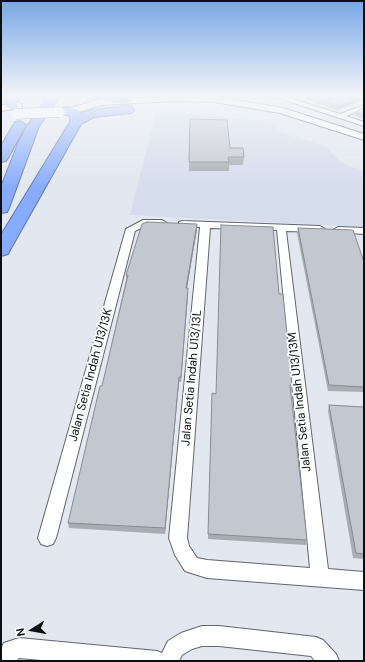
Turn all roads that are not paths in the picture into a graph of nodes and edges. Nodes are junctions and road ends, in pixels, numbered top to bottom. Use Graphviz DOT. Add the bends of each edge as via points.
graph roads {
  1 [pos="20,126"];
  2 [pos="34,126"];
  3 [pos="61,126"];
  4 [pos="300,126"];
  5 [pos="309,126"];
  6 [pos="330,126"];
  7 [pos="339,126"];
  8 [pos="364,134"];
  9 [pos="364,137"];
  10 [pos="350,143"];
  11 [pos="364,145"];
  12 [pos="1,158"];
  13 [pos="1,208"];
  14 [pos="205,225"];
  15 [pos="281,228"];
  16 [pos="364,231"];
  17 [pos="1,250"];
  18 [pos="47,538"];
  19 [pos="320,577"];
  20 [pos="364,581"];
  21 [pos="172,655"];
  22 [pos="5,661"];
  23 [pos="157,661"];
  24 [pos="329,661"];
  1 -- 12 [label="highway"];
  2 -- 13 [label="highway"];
  3 -- 17 [label="highway"];
  4 -- 10 [label="street"];
  5 -- 11 [label="street"];
  6 -- 9 [label="street"];
  7 -- 8 [label="street"];
  14 -- 15 [label="street"];
  14 -- 18 [label="street, Jalan Setia Indah U13/13K" via="147,223 131,229"];
  14 -- 19 [label="street, Jalan Setia Indah U13/13L" via="179,531 181,549 192,565 207,569"];
  15 -- 16 [label="street"];
  15 -- 19 [label="street, Jalan Setia Indah U13/13M"];
  19 -- 20 [label="street"];
  21 -- 24 [label="street" via="188,640 202,636 219,636 316,648"];
  22 -- 23 [label="street" via="11,650 19,648"];
}
